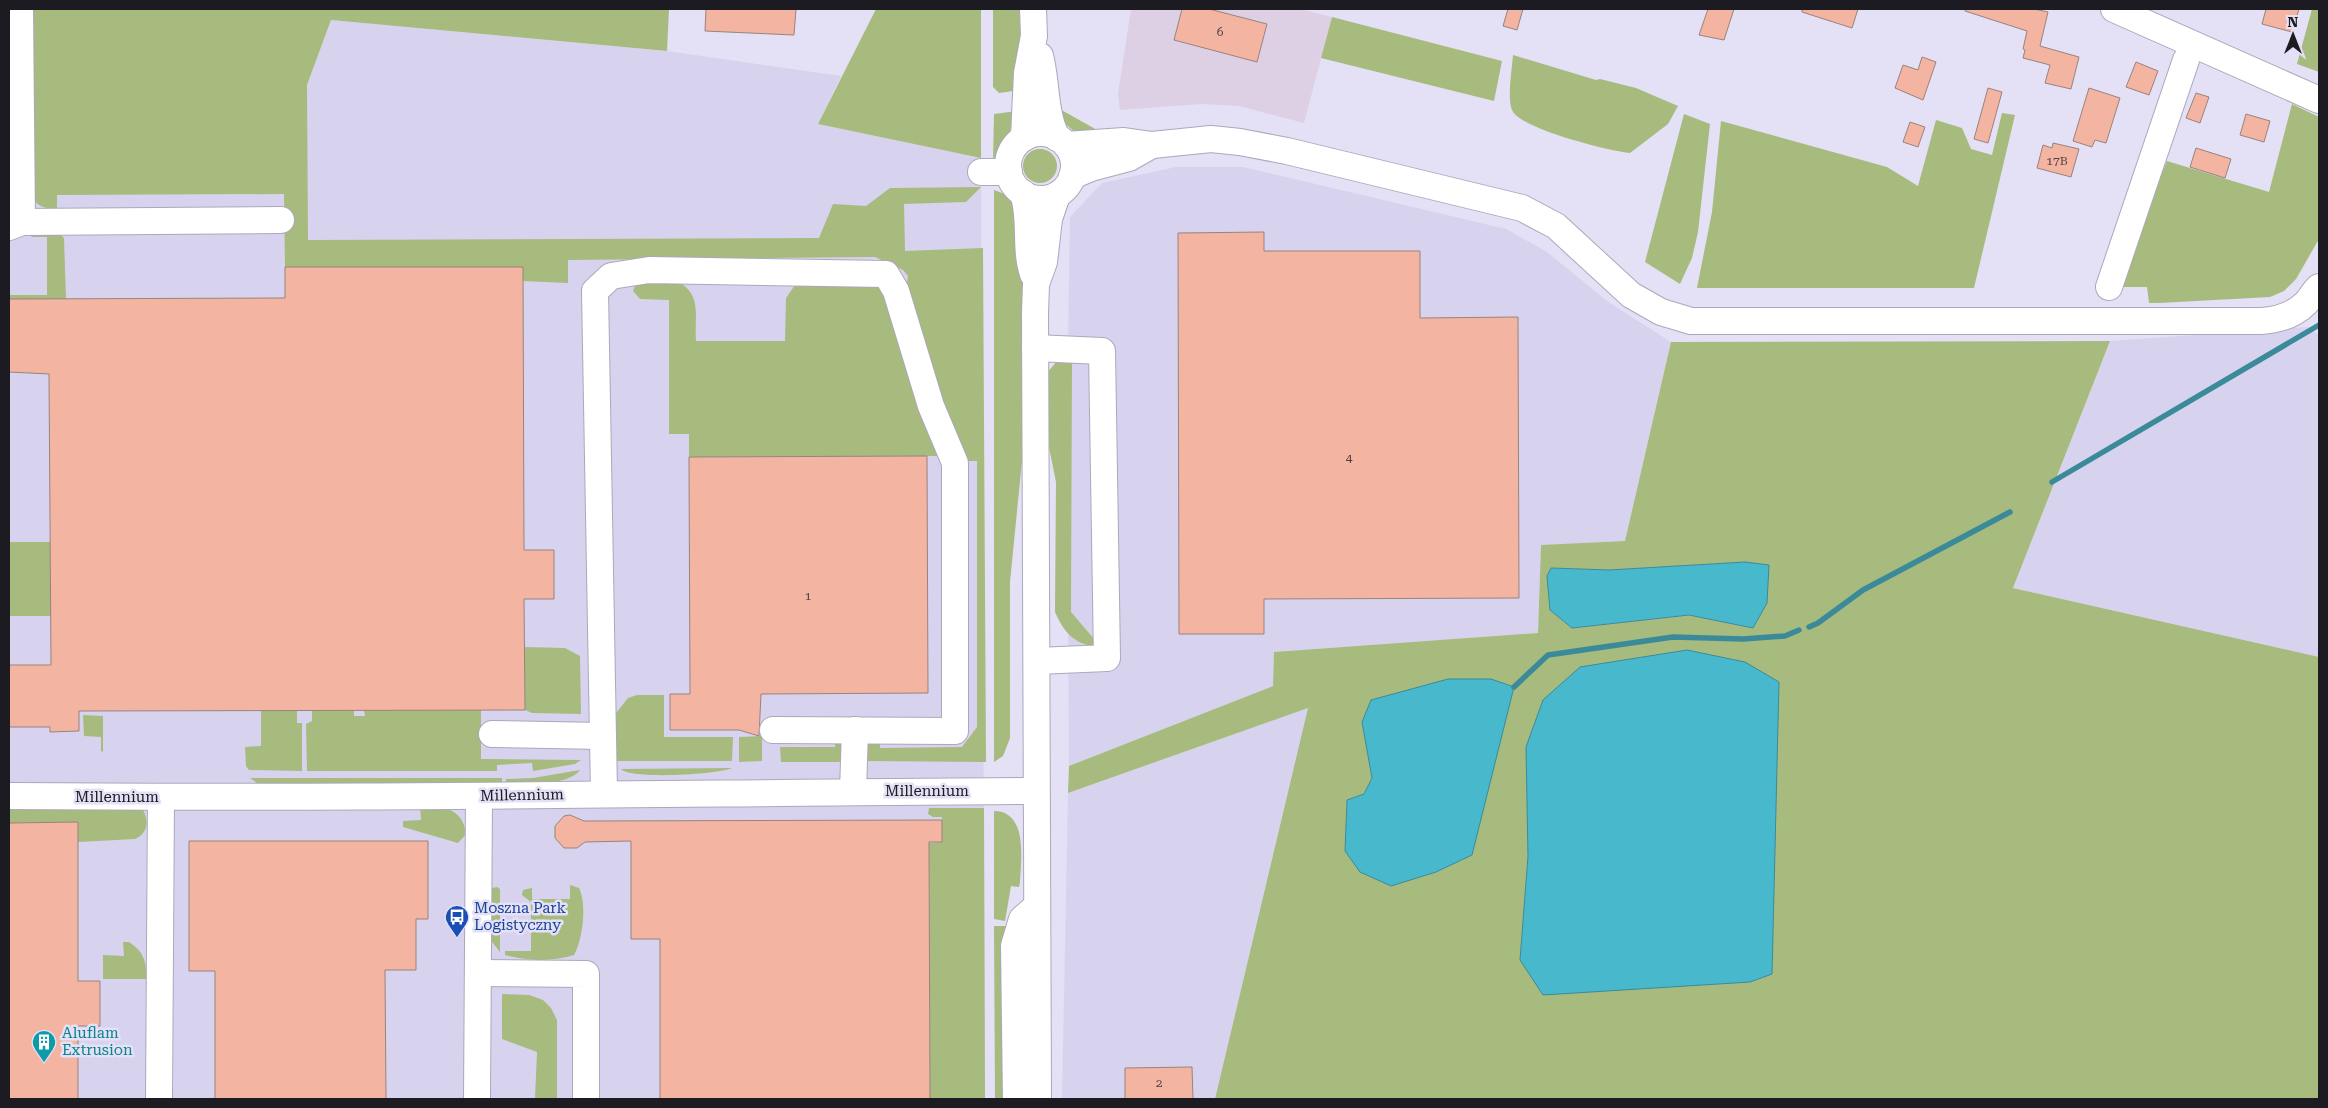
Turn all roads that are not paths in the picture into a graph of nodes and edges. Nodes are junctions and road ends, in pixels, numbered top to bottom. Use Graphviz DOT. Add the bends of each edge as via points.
graph roads {
  1 [pos="20,9"];
  2 [pos="1033,9"];
  3 [pos="2114,9"];
  4 [pos="1034,36"];
  5 [pos="2186,60"];
  6 [pos="2319,100"];
  7 [pos="1024,138"];
  8 [pos="1062,141"];
  9 [pos="1152,145"];
  10 [pos="981,172"];
  11 [pos="1016,183"];
  12 [pos="1064,185"];
  13 [pos="281,220"];
  14 [pos="15,225"];
  15 [pos="2318,282"];
  16 [pos="1036,284"];
  17 [pos="2109,287"];
  18 [pos="1035,348"];
  19 [pos="1037,661"];
  20 [pos="773,730"];
  21 [pos="855,730"];
  22 [pos="492,734"];
  23 [pos="603,736"];
  24 [pos="1036,790"];
  25 [pos="853,791"];
  26 [pos="604,793"];
  27 [pos="9,796"];
  28 [pos="479,796"];
  29 [pos="161,797"];
  30 [pos="1037,906"];
  31 [pos="478,973"];
  32 [pos="159,1099"];
  33 [pos="477,1099"];
  34 [pos="586,1099"];
  35 [pos="1016,1099"];
  36 [pos="1038,1099"];
  1 -- 14 [label="street"];
  2 -- 4 [label="street"];
  3 -- 6 [label="street"];
  4 -- 7 [label="street" via="1027,73"];
  4 -- 8 [label="street" via="1044,73 1051,124"];
  5 -- 17 [label="street"];
  7 -- 8 [label="street" via="1041,133"];
  7 -- 11 [label="street" via="1011,153"];
  8 -- 9 [label="street" via="1124,141"];
  8 -- 12 [label="street" via="1072,156"];
  9 -- 12 [label="street" via="1129,158 1091,168"];
  9 -- 15 [label="street" via="1211,139 1240,142 1522,208 1556,226 1631,295 1661,312 1691,321 2261,321 2278,319 2294,312 2304,304"];
  10 -- 11 [label="street"];
  11 -- 12 [label="street" via="1039,199"];
  11 -- 16 [label="street" via="1027,207 1028,260"];
  12 -- 16 [label="street" via="1049,219 1044,262"];
  13 -- 14 [label="street"];
  16 -- 18 [label="street"];
  18 -- 19 [label="street"];
  18 -- 19 [label="street" via="1102,351 1107,658"];
  19 -- 24 [label="street"];
  20 -- 21 [label="street"];
  21 -- 23 [label="street" via="955,731 955,463 931,406 896,291 886,274 649,270 611,276 595,291"];
  21 -- 25 [label="street"];
  22 -- 23 [label="street"];
  23 -- 26 [label="street"];
  24 -- 25 [label="street, Millennium"];
  24 -- 30 [label="street"];
  25 -- 26 [label="street, Millennium"];
  26 -- 28 [label="street, Millennium"];
  27 -- 29 [label="street, Millennium"];
  28 -- 29 [label="street, Millennium"];
  28 -- 31 [label="street"];
  29 -- 32 [label="street"];
  30 -- 35 [label="street" via="1022,919 1014,946"];
  30 -- 36 [label="street"];
  31 -- 33 [label="street"];
  31 -- 34 [label="street" via="586,974"];
}
